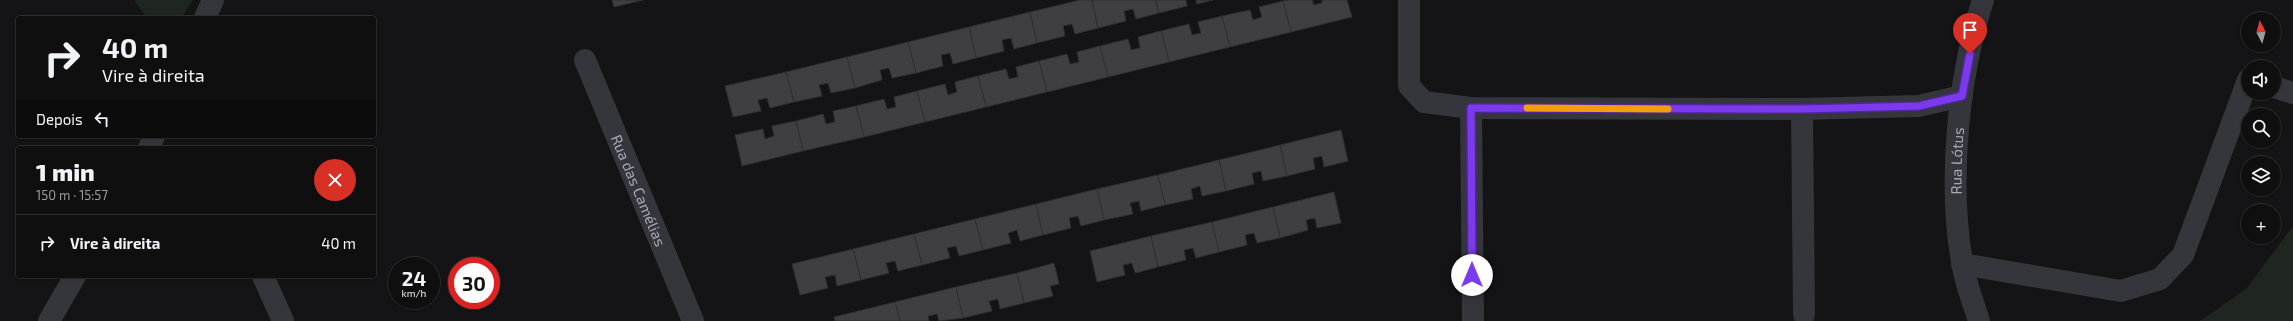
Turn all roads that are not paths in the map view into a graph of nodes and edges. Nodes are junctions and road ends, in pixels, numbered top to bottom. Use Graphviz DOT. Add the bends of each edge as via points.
graph roads {
  1 [pos="213,0"];
  2 [pos="1409,0"];
  3 [pos="1983,0"];
  4 [pos="206,16"];
  5 [pos="585,60"];
  6 [pos="2281,89"];
  7 [pos="2293,93"];
  8 [pos="1962,96"];
  9 [pos="2241,99"];
  10 [pos="1471,108"];
  11 [pos="1802,109"];
  12 [pos="1962,264"];
  13 [pos="74,278"];
  14 [pos="264,278"];
  15 [pos="1804,315"];
  16 [pos="49,321"];
  17 [pos="283,321"];
  18 [pos="693,321"];
  19 [pos="1473,321"];
  20 [pos="1979,321"];
  1 -- 4 [label="street"];
  2 -- 10 [label="street" via="1409,86 1424,102"];
  3 -- 8 [label="street, Rua Lótus" via="1975,26"];
  5 -- 18 [label="street, Rua das Camélias"];
  6 -- 7 [label="street"];
  8 -- 11 [label="street" via="1919,106"];
  8 -- 12 [label="street, Rua Lótus" via="1957,160 1957,221"];
  9 -- 12 [label="street" via="2183,255 2160,279 2122,291"];
  10 -- 11 [label="street"];
  10 -- 19 [label="street"];
  11 -- 15 [label="street"];
  12 -- 20 [label="street, Rua Lótus"];
  13 -- 16 [label="street"];
  14 -- 17 [label="street"];
}
